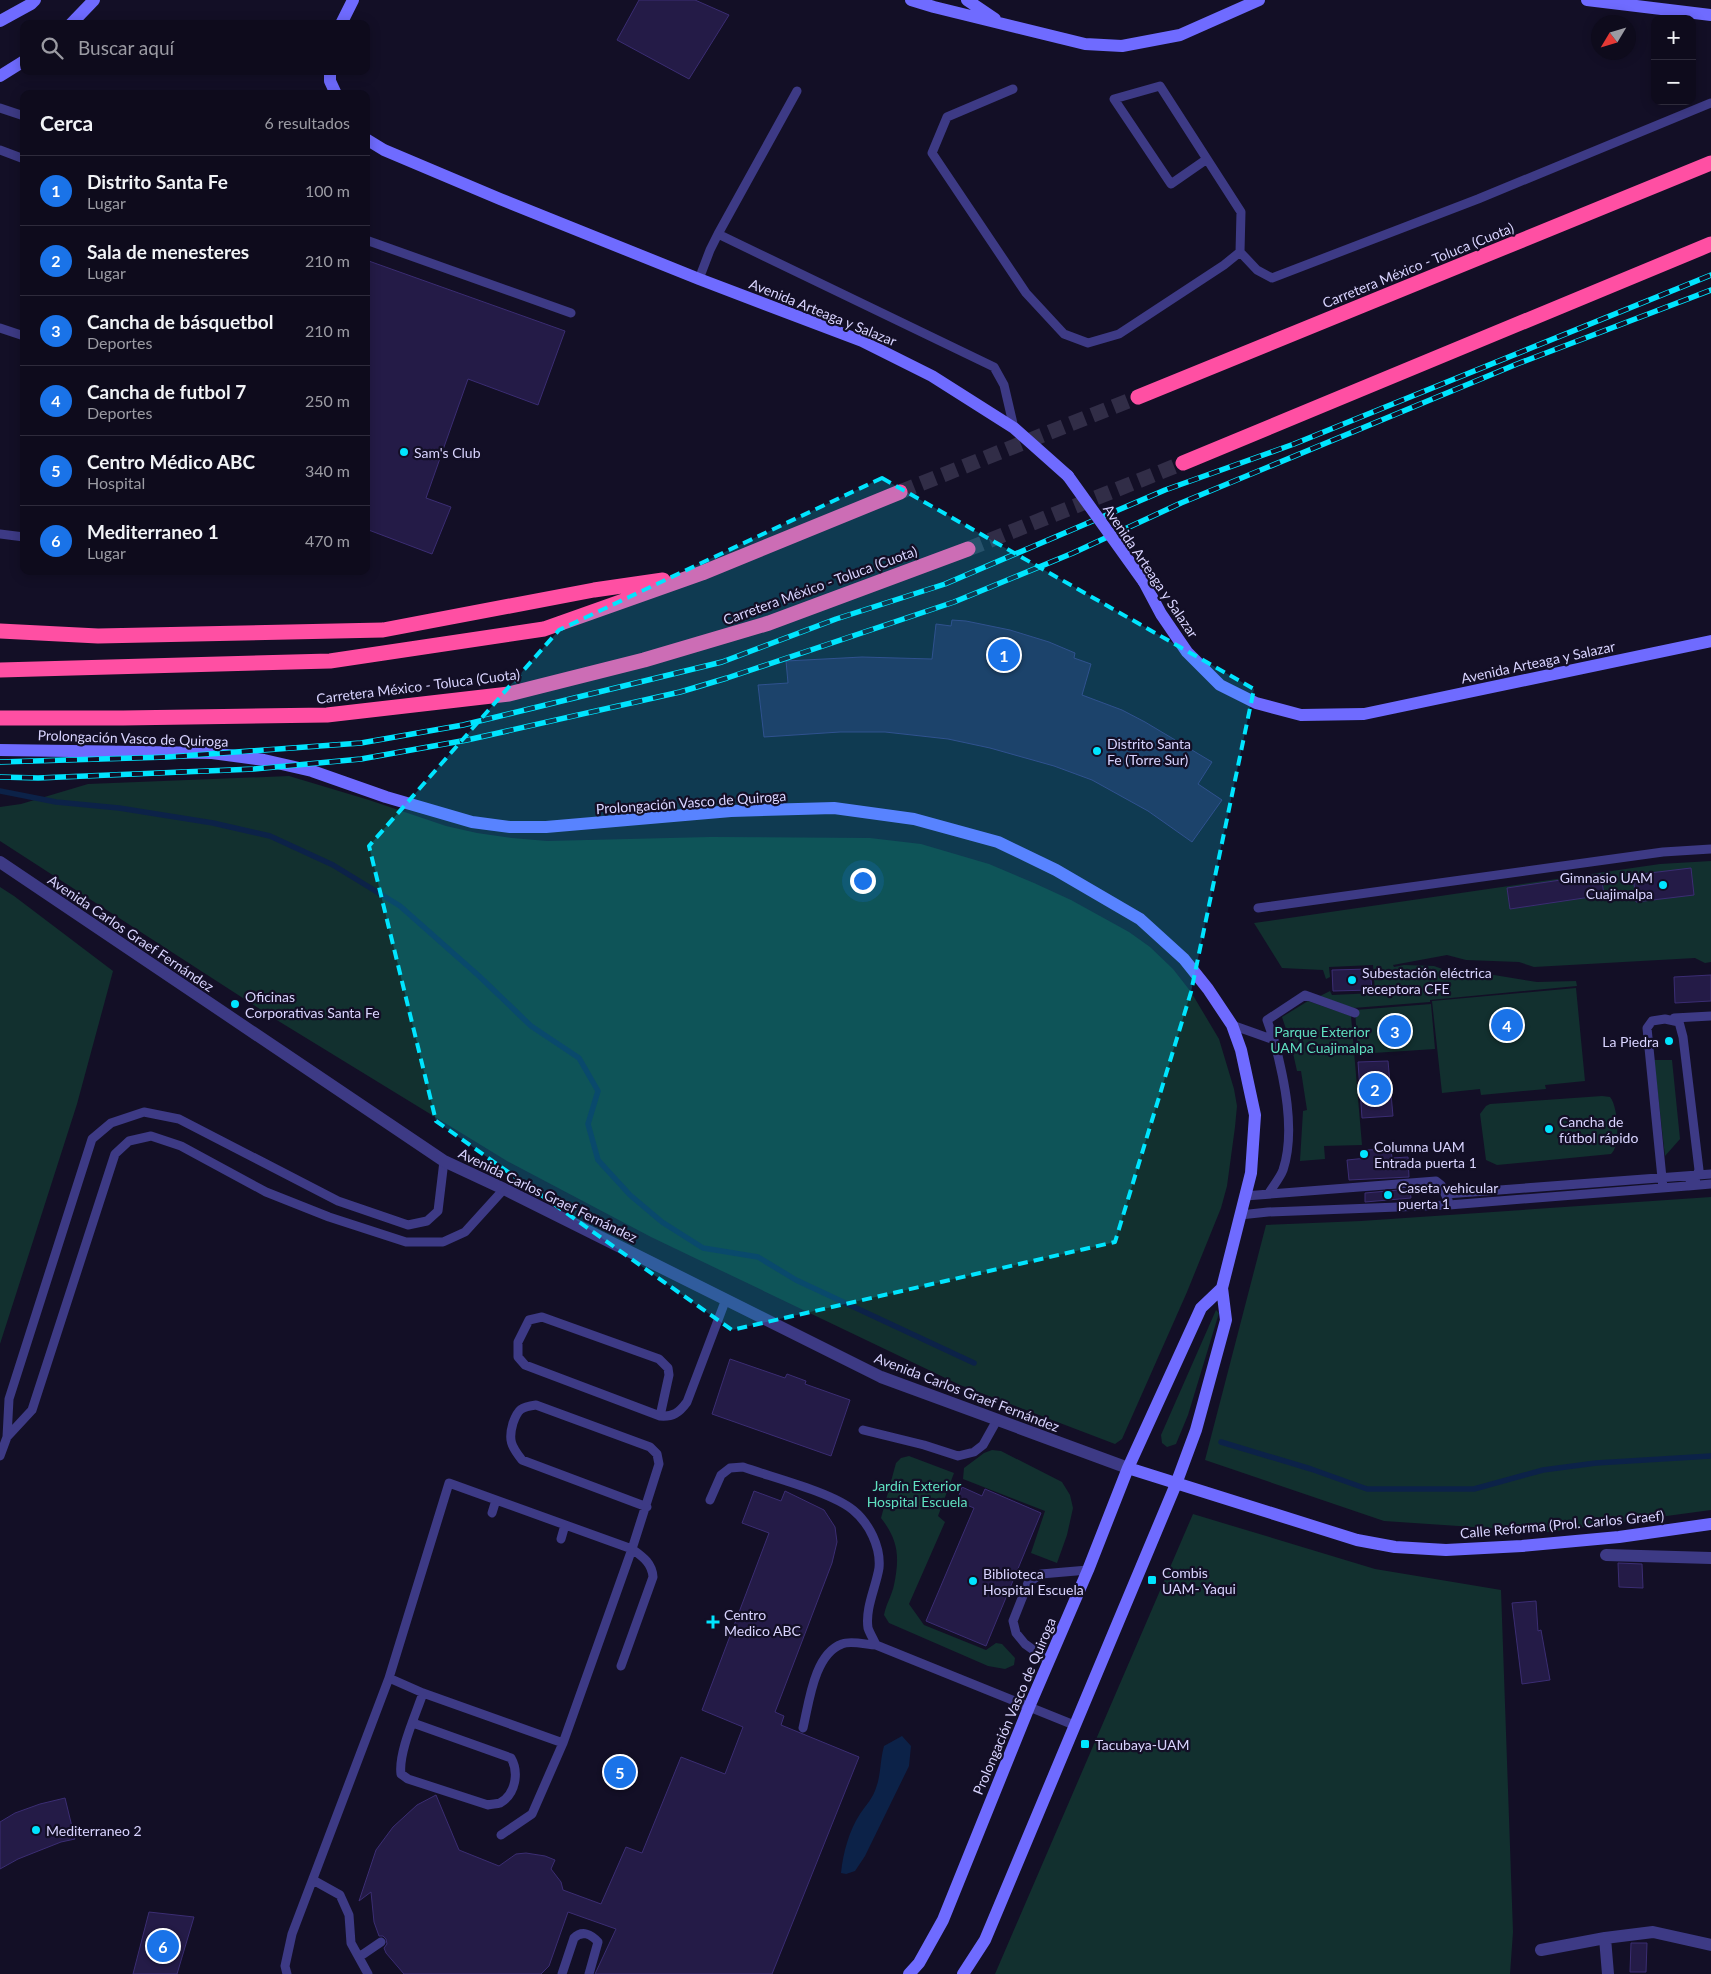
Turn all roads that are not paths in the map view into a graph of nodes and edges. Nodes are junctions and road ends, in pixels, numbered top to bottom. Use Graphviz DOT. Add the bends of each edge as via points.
graph roads {
  1 [pos="35,0"];
  2 [pos="94,0"];
  3 [pos="353,0"];
  4 [pos="911,0"];
  5 [pos="967,0"];
  6 [pos="1259,0"];
  7 [pos="1587,0"];
  8 [pos="1711,15"];
  9 [pos="75,20"];
  10 [pos="343,20"];
  11 [pos="0,21"];
  12 [pos="1002,24"];
  13 [pos="20,63"];
  14 [pos="330,75"];
  15 [pos="0,76"];
  16 [pos="1013,88"];
  17 [pos="334,90"];
  18 [pos="797,91"];
  19 [pos="1710,101"];
  20 [pos="0,108"];
  21 [pos="20,115"];
  22 [pos="370,141"];
  23 [pos="0,150"];
  24 [pos="20,158"];
  25 [pos="1207,159"];
  26 [pos="1711,163"];
  27 [pos="718,234"];
  28 [pos="370,241"];
  29 [pos="1711,244"];
  30 [pos="1240,252"];
  31 [pos="699,279"];
  32 [pos="571,313"];
  33 [pos="0,328"];
  34 [pos="20,335"];
  35 [pos="1138,396"];
  36 [pos="1014,428"];
  37 [pos="1183,463"];
  38 [pos="900,492"];
  39 [pos="0,534"];
  40 [pos="20,537"];
  41 [pos="968,549"];
  42 [pos="702,573"];
  43 [pos="0,631"];
  44 [pos="1711,641"];
  45 [pos="0,670"];
  46 [pos="0,718"];
  47 [pos="0,750"];
  48 [pos="1711,849"];
  49 [pos="0,862"];
  50 [pos="1258,908"];
  51 [pos="1355,1013"];
  52 [pos="1711,1016"];
  53 [pos="1665,1019"];
  54 [pos="1232,1025"];
  55 [pos="1274,1040"];
  56 [pos="444,1161"];
  57 [pos="1711,1174"];
  58 [pos="1698,1175"];
  59 [pos="1662,1177"];
  60 [pos="1711,1184"];
  61 [pos="1688,1186"];
  62 [pos="1663,1188"];
  63 [pos="504,1189"];
  64 [pos="1269,1193"];
  65 [pos="1446,1194"];
  66 [pos="1245,1196"];
  67 [pos="1449,1205"];
  68 [pos="1240,1215"];
  69 [pos="1222,1288"];
  70 [pos="726,1299"];
  71 [pos="660,1416"];
  72 [pos="997,1420"];
  73 [pos="863,1430"];
  74 [pos="7,1437"];
  75 [pos="0,1456"];
  76 [pos="1128,1468"];
  77 [pos="1176,1484"];
  78 [pos="496,1500"];
  79 [pos="710,1500"];
  80 [pos="647,1507"];
  81 [pos="492,1513"];
  82 [pos="1711,1524"];
  83 [pos="565,1525"];
  84 [pos="561,1539"];
  85 [pos="632,1549"];
  86 [pos="1606,1555"];
  87 [pos="1711,1558"];
  88 [pos="1088,1570"];
  89 [pos="876,1646"];
  90 [pos="1049,1662"];
  91 [pos="621,1666"];
  92 [pos="389,1678"];
  93 [pos="423,1693"];
  94 [pos="1029,1707"];
  95 [pos="413,1723"];
  96 [pos="1074,1725"];
  97 [pos="803,1728"];
  98 [pos="562,1743"];
  99 [pos="501,1835"];
  100 [pos="313,1880"];
  101 [pos="1605,1938"];
  102 [pos="381,1942"];
  103 [pos="1711,1945"];
  104 [pos="1541,1950"];
  105 [pos="359,1957"];
  106 [pos="287,1974"];
  107 [pos="368,1974"];
  108 [pos="562,1974"];
  109 [pos="589,1974"];
  110 [pos="909,1974"];
  111 [pos="962,1974"];
  112 [pos="1608,1974"];
  1 -- 11 [label="street"];
  2 -- 9 [label="street"];
  3 -- 10 [label="street"];
  4 -- 12 [label="street"];
  5 -- 12 [label="street"];
  6 -- 12 [label="street" via="1180,35 1122,46 1085,44"];
  7 -- 8 [label="street"];
  13 -- 15 [label="street"];
  14 -- 17 [label="street"];
  16 -- 30 [label="lane" via="947,117 932,154 1026,293 1064,334 1088,343 1119,334"];
  18 -- 27 [label="lane"];
  19 -- 30 [label="lane" via="1478,199 1272,278 1257,270"];
  20 -- 21 [label="lane"];
  22 -- 31 [label="street, Avenida Arteaga y Salazar" via="429,169"];
  23 -- 24 [label="lane"];
  25 -- 25 [label="lane" via="1160,86 1114,99 1171,184"];
  25 -- 30 [label="lane" via="1241,212"];
  26 -- 35 [label="highway, Carretera México - Toluca (Cuota)"];
  27 -- 31 [label="lane"];
  27 -- 36 [label="lane" via="994,367 1004,385"];
  28 -- 32 [label="lane"];
  29 -- 37 [label="highway"];
  31 -- 36 [label="street, Avenida Arteaga y Salazar" via="862,341 932,376"];
  33 -- 34 [label="lane"];
  36 -- 44 [label="street, Avenida Arteaga y Salazar, bridge" via="1068,476 1144,582 1187,652 1220,685 1256,703 1301,715 1364,714"];
  38 -- 42 [label="highway"];
  39 -- 40 [label="lane"];
  41 -- 46 [label="highway, Carretera México - Toluca (Cuota)" via="769,623 644,660 509,694 327,714"];
  42 -- 43 [label="highway" via="383,630 98,636"];
  42 -- 45 [label="highway" via="544,629 368,656 321,662"];
  47 -- 54 [label="street, Prolongación Vasco de Quiroga" via="212,753 264,760 312,771 472,822 510,827 546,827 731,811 834,808 914,819 998,842 1056,870 1140,918 1184,960"];
  48 -- 50 [label="lane" via="1663,852"];
  49 -- 56 [label="street, Avenida Carlos Graef Fernández"];
  51 -- 55 [label="lane" via="1305,995 1268,1020"];
  52 -- 53 [label="lane"];
  53 -- 58 [label="lane" via="1681,1025"];
  53 -- 59 [label="lane" via="1652,1021 1647,1028"];
  54 -- 55 [label="lane"];
  54 -- 66 [label="street, Prolongación Vasco de Quiroga" via="1244,1059 1255,1115 1251,1173"];
  55 -- 64 [label="lane" via="1287,1096 1288,1140 1283,1170"];
  56 -- 63 [label="street, Avenida Carlos Graef Fernández"];
  56 -- 74 [label="lane" via="438,1211 427,1221 408,1225 338,1200 178,1119 144,1112 112,1123 92,1139 9,1399"];
  57 -- 58 [label="lane"];
  58 -- 59 [label="lane"];
  58 -- 61 [label="lane"];
  59 -- 62 [label="lane"];
  59 -- 65 [label="lane"];
  60 -- 61 [label="lane"];
  61 -- 62 [label="lane"];
  62 -- 67 [label="lane"];
  63 -- 70 [label="street, Avenida Carlos Graef Fernández"];
  63 -- 74 [label="lane" via="465,1232 443,1242 406,1242 266,1192 182,1146 151,1136 130,1141 115,1154 32,1410"];
  64 -- 65 [label="lane" via="1436,1181"];
  64 -- 66 [label="lane"];
  65 -- 67 [label="lane"];
  66 -- 68 [label="street, Prolongación Vasco de Quiroga"];
  67 -- 68 [label="lane"];
  68 -- 69 [label="street, Prolongación Vasco de Quiroga"];
  69 -- 76 [label="street, Prolongación Vasco de Quiroga" via="1201,1308"];
  69 -- 77 [label="street, Prolongación Vasco de Quiroga" via="1226,1320 1196,1430"];
  70 -- 71 [label="lane" via="687,1402 670,1417"];
  70 -- 72 [label="street, Avenida Carlos Graef Fernández" via="881,1377"];
  71 -- 71 [label="lane" via="525,1365 518,1357 518,1342 529,1320 542,1317 658,1359 668,1368 670,1375"];
  72 -- 73 [label="lane" via="983,1445 974,1452 958,1456"];
  72 -- 76 [label="street, Avenida Carlos Graef Fernández"];
  74 -- 75 [label="lane"];
  76 -- 77 [label="street, Calle Reforma (Prol. Carlos Graef)"];
  76 -- 88 [label="street, Prolongación Vasco de Quiroga"];
  77 -- 82 [label="street, Calle Reforma (Prol. Carlos Graef)" via="1357,1540 1395,1547 1446,1550 1522,1546"];
  77 -- 96 [label="street, Prolongación Vasco de Quiroga"];
  78 -- 81 [label="lane"];
  78 -- 83 [label="lane"];
  78 -- 92 [label="lane" via="449,1483"];
  79 -- 89 [label="lane" via="721,1475 730,1468 742,1467 822,1494 852,1509 866,1522 876,1545 879,1566 868,1629"];
  80 -- 80 [label="lane" via="659,1464 657,1454 650,1447 536,1405 518,1411 509,1436 522,1460"];
  80 -- 85 [label="lane"];
  83 -- 84 [label="lane"];
  83 -- 85 [label="lane"];
  85 -- 91 [label="lane" via="645,1559 654,1577"];
  85 -- 98 [label="lane"];
  86 -- 87 [label="street"];
  88 -- 90 [label="street, Prolongación Vasco de Quiroga"];
  88 -- 90 [label="lane" via="1041,1574 1028,1583 1013,1621 1016,1633"];
  89 -- 94 [label="lane"];
  89 -- 97 [label="lane" via="843,1643 830,1651 818,1669"];
  90 -- 94 [label="street, Prolongación Vasco de Quiroga"];
  92 -- 93 [label="lane"];
  92 -- 100 [label="lane"];
  93 -- 95 [label="lane"];
  93 -- 98 [label="lane"];
  94 -- 96 [label="lane"];
  94 -- 110 [label="street, Prolongación Vasco de Quiroga" via="943,1920 919,1963"];
  95 -- 95 [label="lane" via="400,1764 401,1774 488,1805 499,1804 506,1797 515,1781 516,1767 512,1758"];
  96 -- 111 [label="street, Prolongación Vasco de Quiroga" via="985,1940"];
  98 -- 99 [label="lane" via="532,1814"];
  100 -- 105 [label="lane" via="340,1895 349,1915 352,1943"];
  100 -- 106 [label="lane" via="292,1934 285,1966"];
  101 -- 103 [label="street" via="1653,1932"];
  101 -- 104 [label="street"];
  101 -- 112 [label="street"];
  102 -- 105 [label="lane"];
  105 -- 107 [label="lane"];
  108 -- 109 [label="lane" via="574,1938 584,1933 598,1942"];
}
